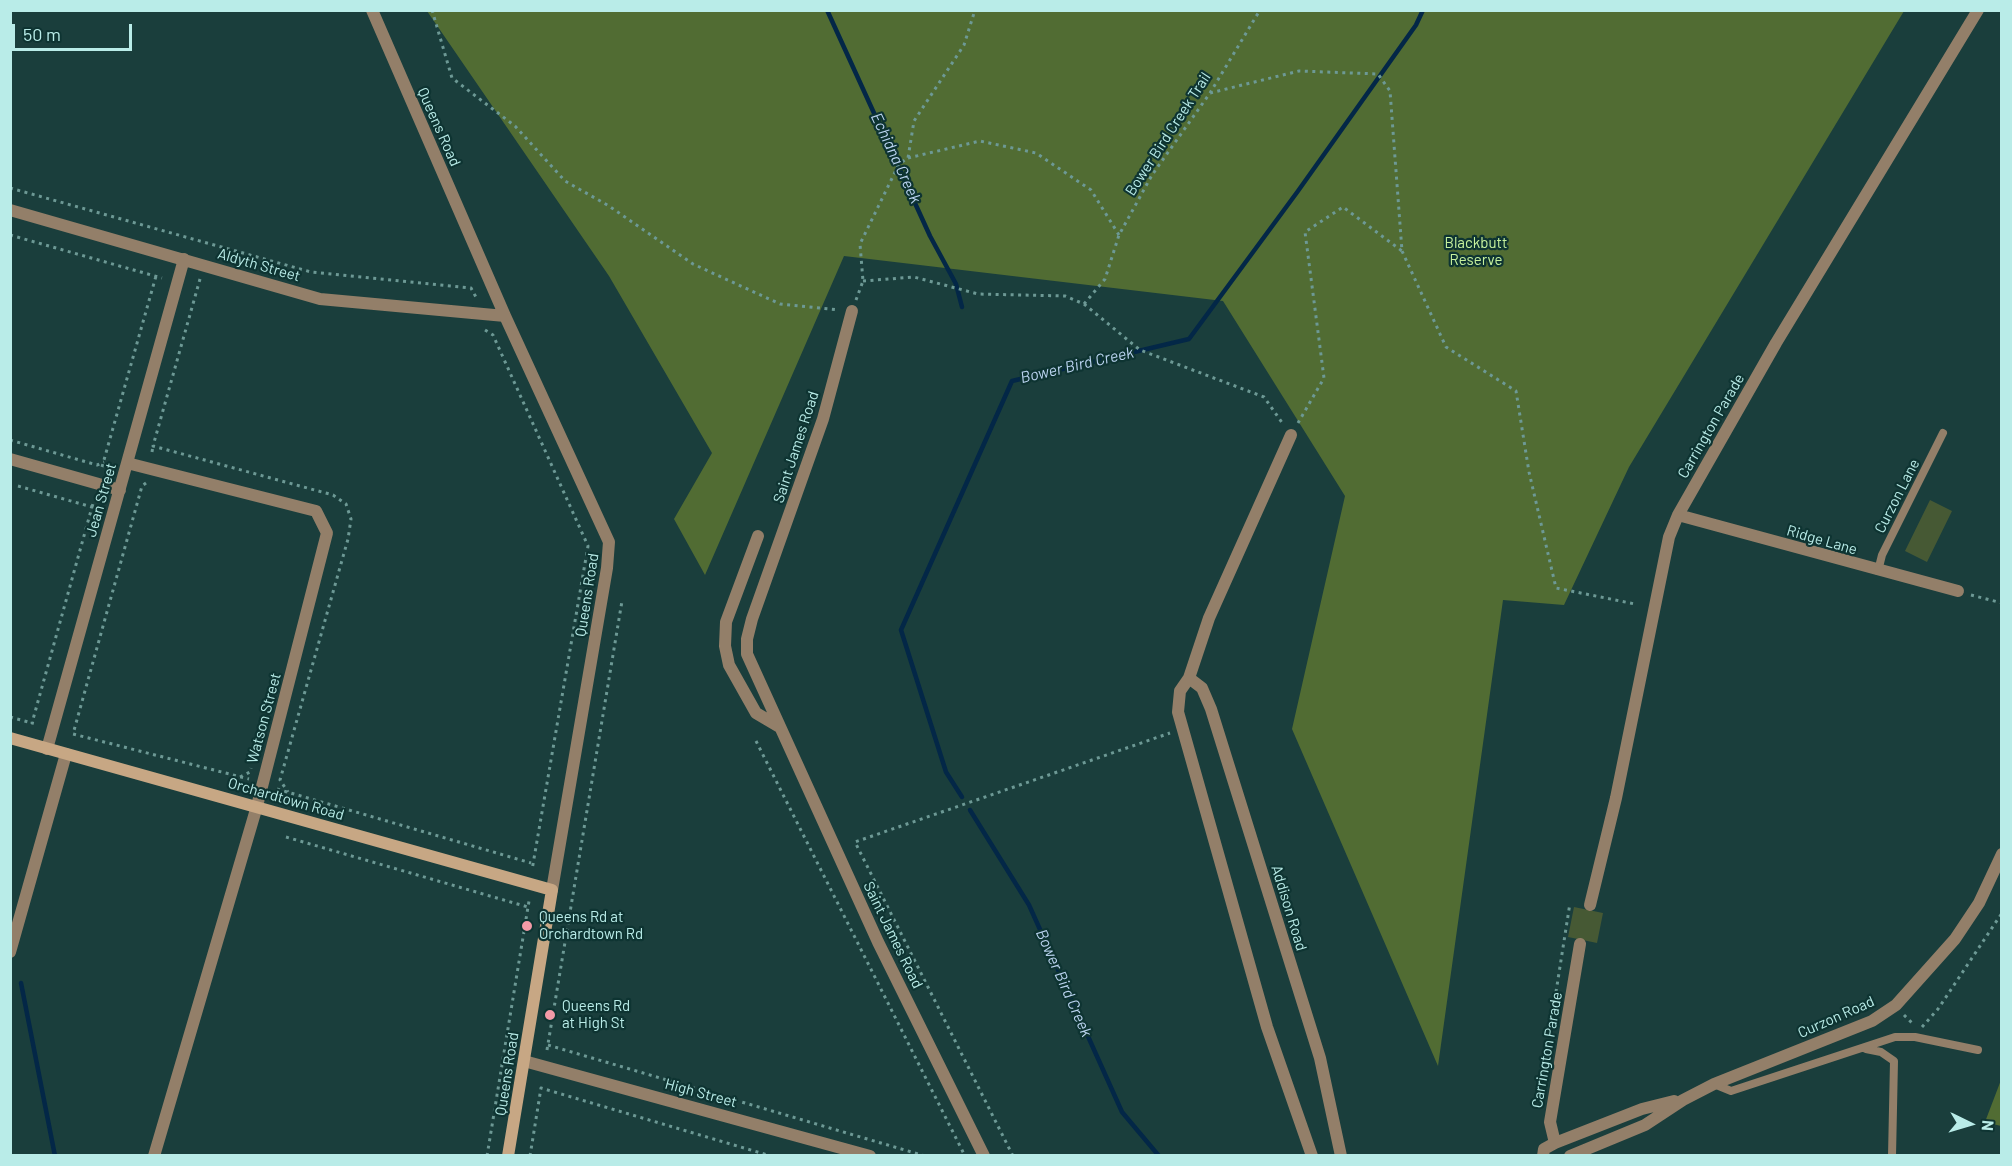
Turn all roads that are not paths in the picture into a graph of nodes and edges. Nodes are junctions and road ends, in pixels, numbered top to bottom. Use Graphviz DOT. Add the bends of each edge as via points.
graph roads {
  1 [pos="372,10"];
  2 [pos="1978,10"];
  3 [pos="10,210"];
  4 [pos="184,259"];
  5 [pos="852,311"];
  6 [pos="505,316"];
  7 [pos="1943,434"];
  8 [pos="1291,435"];
  9 [pos="10,459"];
  10 [pos="127,463"];
  11 [pos="120,490"];
  12 [pos="1678,515"];
  13 [pos="758,536"];
  14 [pos="1878,571"];
  15 [pos="1958,591"];
  16 [pos="1189,678"];
  17 [pos="778,726"];
  18 [pos="10,738"];
  19 [pos="47,749"];
  20 [pos="66,754"];
  21 [pos="257,806"];
  22 [pos="2001,854"];
  23 [pos="552,891"];
  24 [pos="1590,905"];
  25 [pos="1580,944"];
  26 [pos="10,952"];
  27 [pos="1863,1049"];
  28 [pos="1978,1050"];
  29 [pos="524,1061"];
  30 [pos="1714,1084"];
  31 [pos="1683,1100"];
  32 [pos="1555,1143"];
  33 [pos="154,1155"];
  34 [pos="508,1155"];
  35 [pos="870,1155"];
  36 [pos="984,1155"];
  37 [pos="1312,1155"];
  38 [pos="1341,1155"];
  39 [pos="1543,1155"];
  40 [pos="1570,1155"];
  41 [pos="1892,1155"];
  1 -- 6 [label="street, Queens Road"];
  2 -- 12 [label="street, Carrington Parade" via="1776,343"];
  3 -- 4 [label="street, Aldyth Street"];
  4 -- 6 [label="street, Aldyth Street" via="320,299"];
  4 -- 10 [label="street, Jean Street"];
  5 -- 17 [label="street, Saint James Road" via="823,419 747,639 747,654"];
  6 -- 23 [label="street, Queens Road" via="609,542"];
  7 -- 14 [label="lane, Curzon Lane" via="1882,555"];
  8 -- 16 [label="street" via="1209,618"];
  9 -- 11 [label="street"];
  10 -- 11 [label="street, Jean Street"];
  10 -- 21 [label="street, Watson Street" via="316,511 327,533"];
  11 -- 19 [label="street, Jean Street"];
  12 -- 14 [label="street, Ridge Lane"];
  12 -- 24 [label="street, Carrington Parade" via="1669,537"];
  13 -- 17 [label="street" via="726,622 725,646 729,665 756,713"];
  14 -- 15 [label="street, Ridge Lane"];
  16 -- 37 [label="street" via="1180,692 1178,712 1267,1027"];
  16 -- 38 [label="street, Addison Road" via="1202,688 1219,732 1320,1058"];
  17 -- 36 [label="street, Saint James Road"];
  18 -- 19 [label="street, Orchardtown Road"];
  19 -- 20 [label="street, Orchardtown Road"];
  20 -- 21 [label="street, Orchardtown Road"];
  20 -- 26 [label="street"];
  21 -- 23 [label="street, Orchardtown Road"];
  21 -- 33 [label="street, Watson Street"];
  22 -- 30 [label="street, Curzon Road" via="1978,903 1955,939 1896,1005 1872,1021"];
  23 -- 29 [label="street, Queens Road"];
  25 -- 32 [label="street, Carrington Parade" via="1550,1122"];
  27 -- 28 [label="lane" via="1895,1037 1915,1037"];
  27 -- 30 [label="lane" via="1731,1091"];
  27 -- 41 [label="lane" via="1881,1052 1894,1061"];
  29 -- 34 [label="street, Queens Road"];
  29 -- 35 [label="street, High Street"];
  30 -- 31 [label="street, Curzon Road"];
  31 -- 32 [label="street, Curzon Road" via="1642,1109"];
  31 -- 40 [label="street, Curzon Road" via="1645,1125"];
  32 -- 39 [label="street" via="1544,1149"];
}
